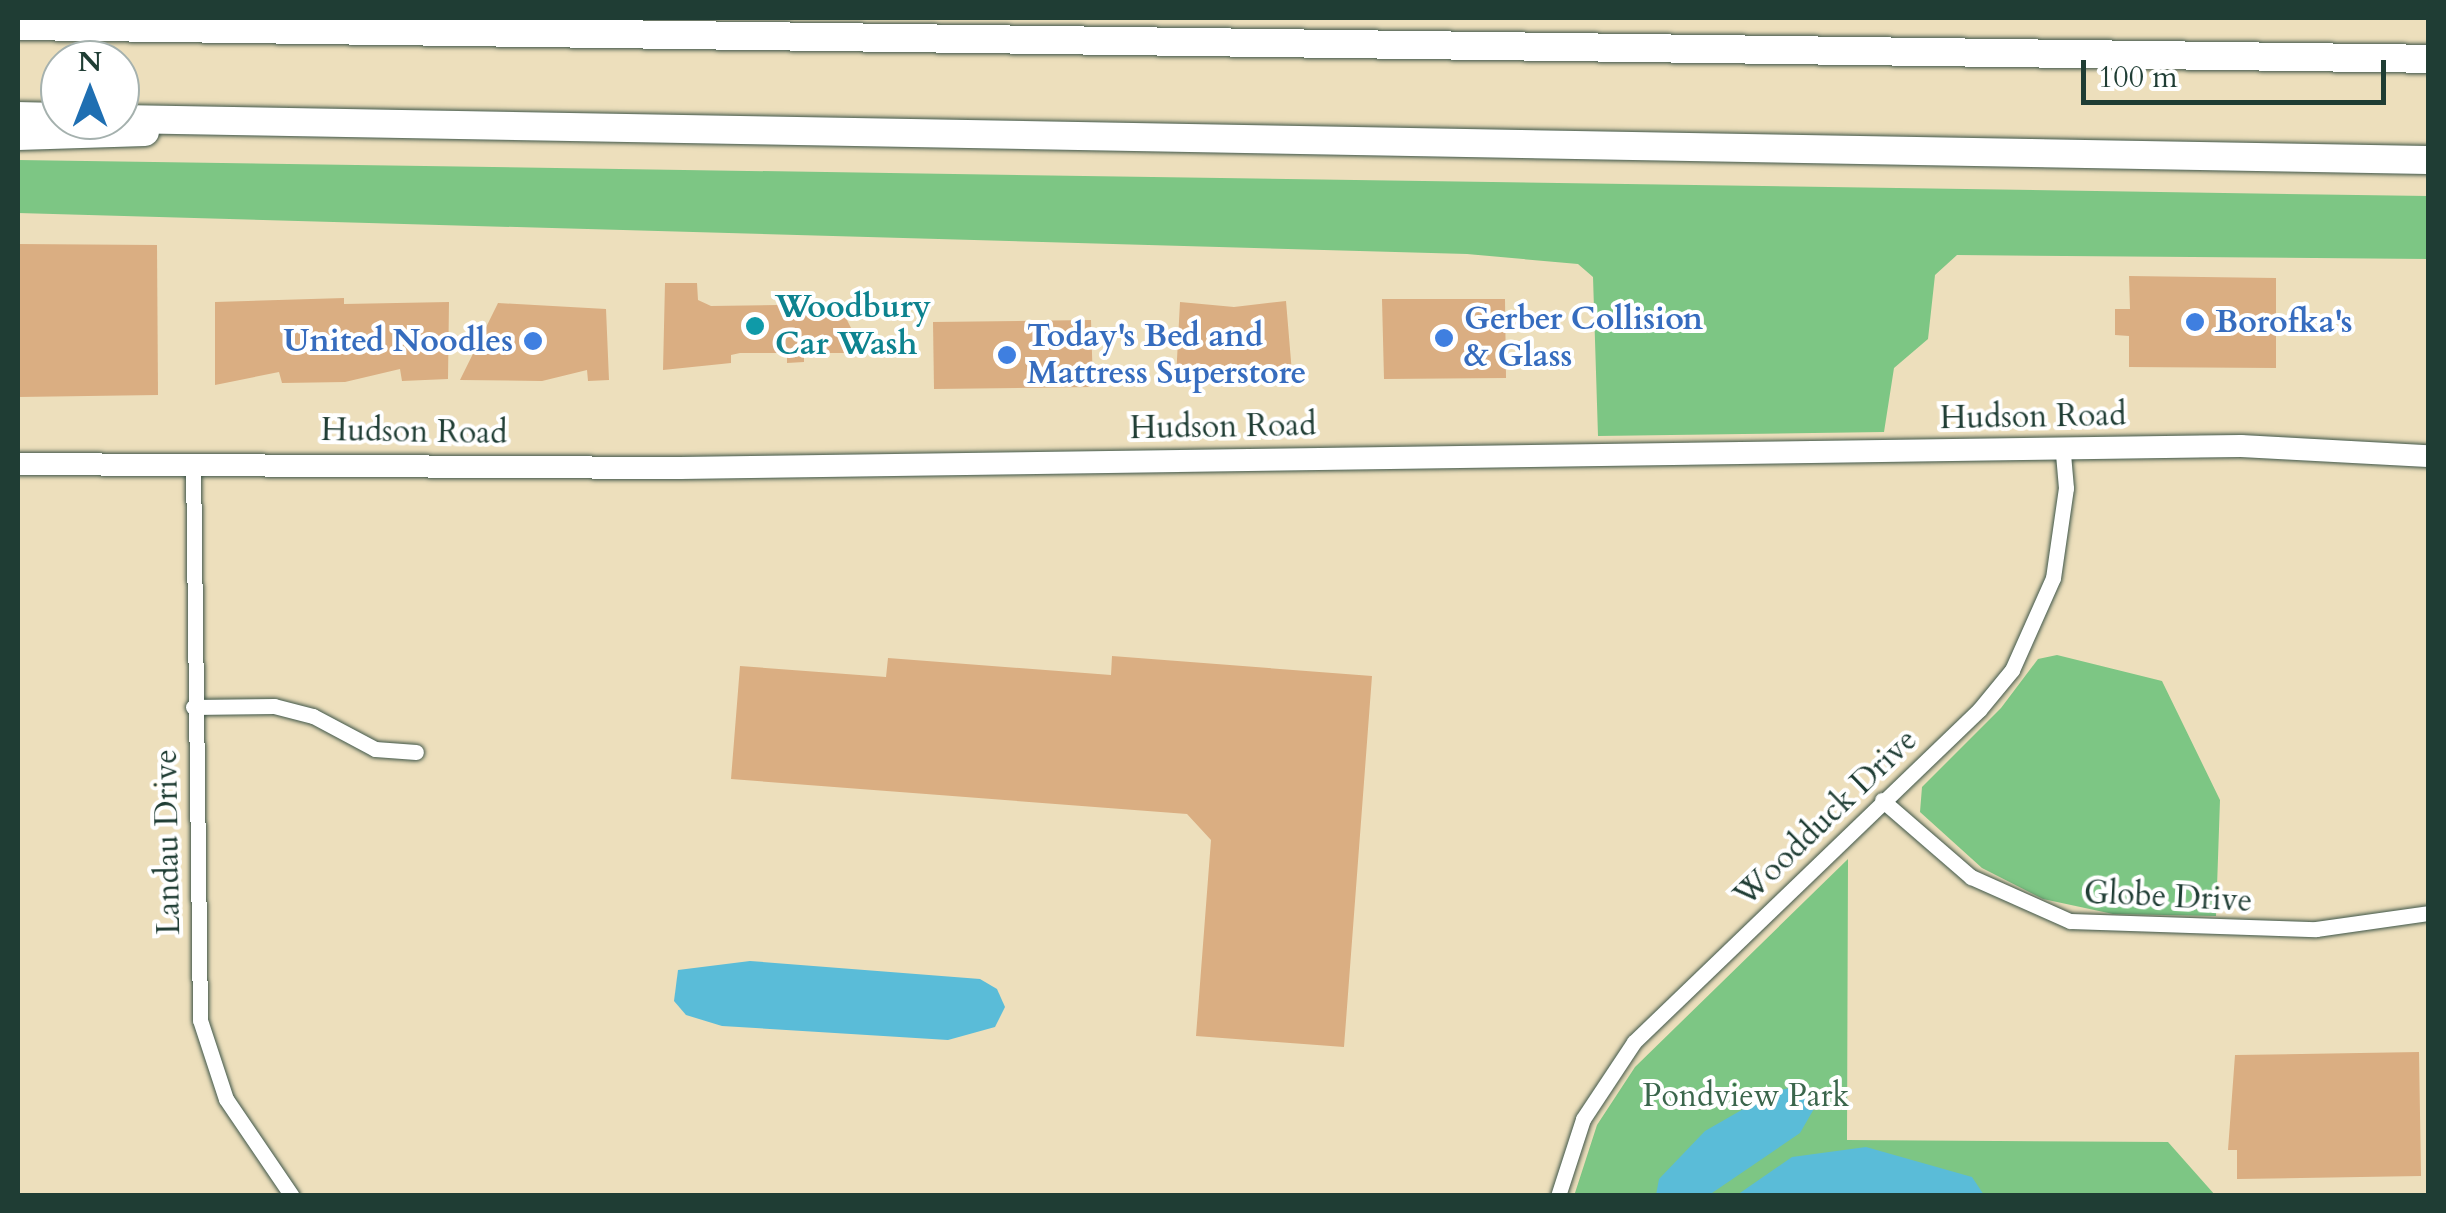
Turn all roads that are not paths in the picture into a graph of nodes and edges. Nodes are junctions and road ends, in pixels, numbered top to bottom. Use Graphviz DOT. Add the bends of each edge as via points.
graph roads {
  1 [pos="905,18"];
  2 [pos="18,26"];
  3 [pos="1046,39"];
  4 [pos="2428,59"];
  5 [pos="140,120"];
  6 [pos="346,126"];
  7 [pos="18,136"];
  8 [pos="2133,159"];
  9 [pos="2428,160"];
  10 [pos="2428,178"];
  11 [pos="2063,450"];
  12 [pos="2428,456"];
  13 [pos="193,462"];
  14 [pos="18,464"];
  15 [pos="193,708"];
  16 [pos="416,752"];
  17 [pos="1882,800"];
  18 [pos="2428,912"];
  19 [pos="292,1196"];
  20 [pos="1558,1196"];
  1 -- 3 [label="highway"];
  2 -- 3 [label="highway"];
  3 -- 4 [label="highway"];
  5 -- 6 [label="highway"];
  6 -- 7 [label="highway"];
  6 -- 8 [label="highway"];
  8 -- 9 [label="highway"];
  8 -- 10 [label="highway"];
  11 -- 12 [label="street, Hudson Road" via="2301,446"];
  11 -- 13 [label="street, Hudson Road" via="680,468"];
  11 -- 17 [label="street, Woodduck Drive" via="2061,533 2036,628 1980,710"];
  13 -- 14 [label="street, Hudson Road"];
  13 -- 15 [label="street, Landau Drive"];
  15 -- 16 [label="street" via="274,706 313,716 374,749"];
  15 -- 19 [label="street, Landau Drive" via="200,1020 226,1099"];
  17 -- 18 [label="street, Globe Drive" via="1971,877 2070,921 2316,929"];
  17 -- 20 [label="street, Woodduck Drive" via="1634,1042 1583,1119"];
}
